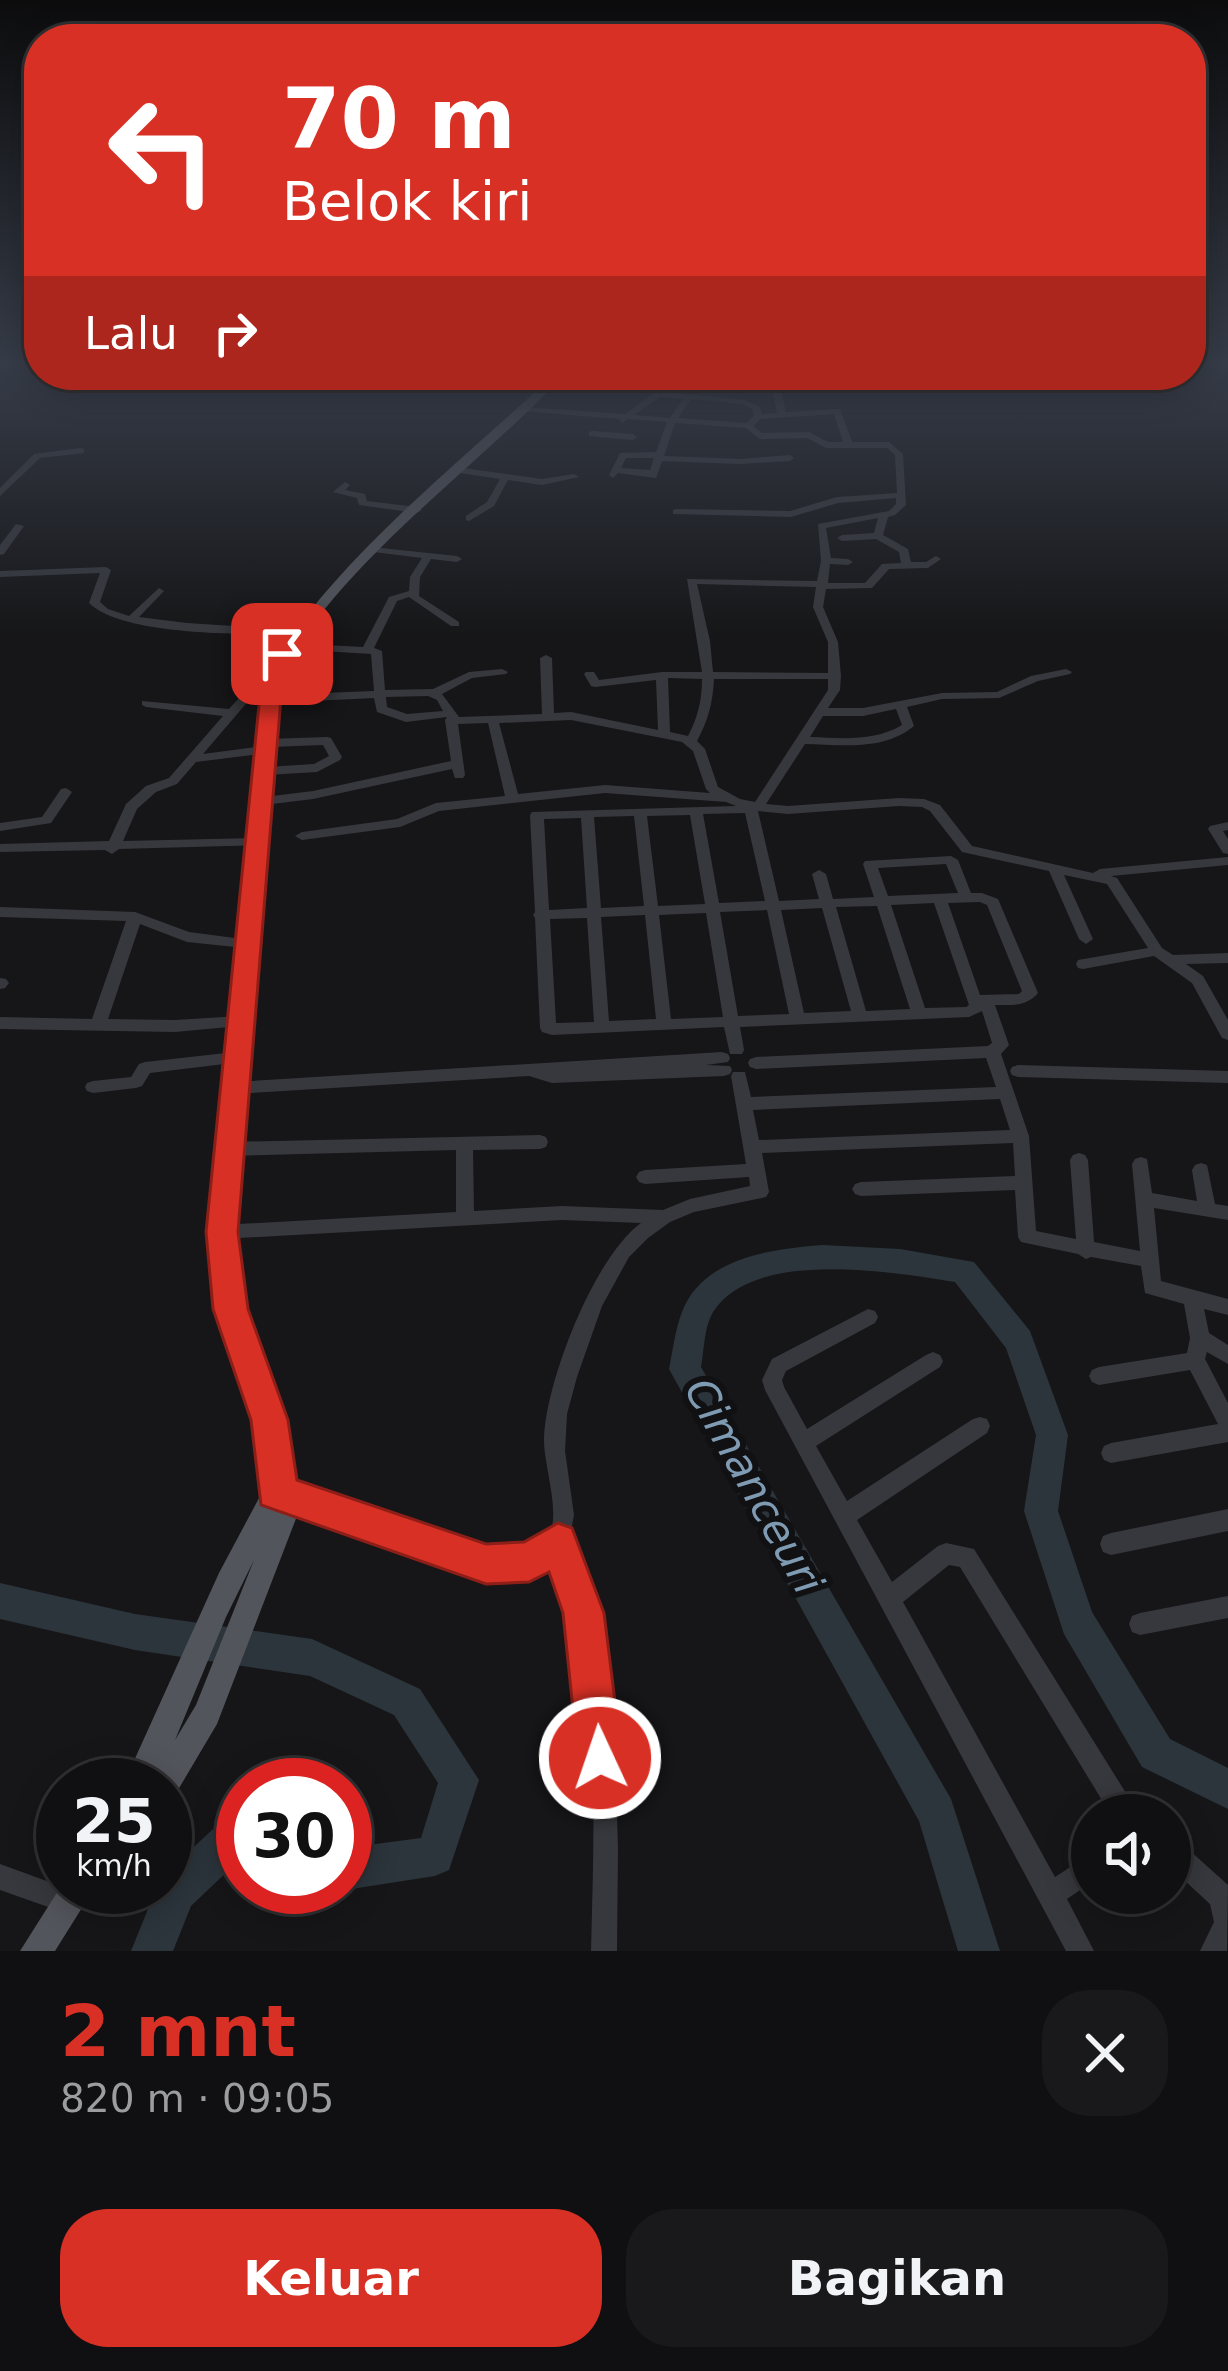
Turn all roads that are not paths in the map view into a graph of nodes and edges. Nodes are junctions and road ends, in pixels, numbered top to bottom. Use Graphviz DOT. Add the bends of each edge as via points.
graph roads {
  1 [pos="37,456"];
  2 [pos="471,456"];
  3 [pos="623,456"];
  4 [pos="649,456"];
  5 [pos="782,456"];
  6 [pos="898,456"];
  7 [pos="660,457"];
  8 [pos="456,470"];
  9 [pos="505,477"];
  10 [pos="574,477"];
  11 [pos="345,484"];
  12 [pos="0,494"];
  13 [pos="902,496"];
  14 [pos="417,510"];
  15 [pos="676,512"];
  16 [pos="884,515"];
  17 [pos="469,518"];
  18 [pos="19,526"];
  19 [pos="878,536"];
  20 [pos="842,538"];
  21 [pos="421,540"];
  22 [pos="374,549"];
  23 [pos="0,552"];
  24 [pos="408,552"];
  25 [pos="428,556"];
  26 [pos="457,559"];
  27 [pos="936,560"];
  28 [pos="826,561"];
  29 [pos="848,562"];
  30 [pos="906,565"];
  31 [pos="0,574"];
  32 [pos="824,585"];
  33 [pos="159,591"];
  34 [pos="412,593"];
  35 [pos="130,621"];
  36 [pos="455,624"];
  37 [pos="292,640"];
  38 [pos="368,649"];
  39 [pos="546,658"];
  40 [pos="502,672"];
  41 [pos="1066,672"];
  42 [pos="590,674"];
  43 [pos="706,674"];
  44 [pos="661,676"];
  45 [pos="835,676"];
  46 [pos="271,692"];
  47 [pos="435,693"];
  48 [pos="382,694"];
  49 [pos="146,703"];
  50 [pos="901,706"];
  51 [pos="819,712"];
  52 [pos="229,713"];
  53 [pos="448,717"];
  54 [pos="548,717"];
  55 [pos="493,721"];
  56 [pos="664,734"];
  57 [pos="802,740"];
  58 [pos="691,741"];
  59 [pos="267,746"];
  60 [pos="191,759"];
  61 [pos="266,771"];
  62 [pos="66,792"];
  63 [pos="728,799"];
  64 [pos="513,800"];
  65 [pos="264,801"];
  66 [pos="760,804"];
  67 [pos="696,810"];
  68 [pos="640,812"];
  69 [pos="587,814"];
  70 [pos="1228,826"];
  71 [pos="0,827"];
  72 [pos="302,836"];
  73 [pos="258,842"];
  74 [pos="0,848"];
  75 [pos="112,850"];
  76 [pos="1228,850"];
  77 [pos="1228,861"];
  78 [pos="1054,868"];
  79 [pos="819,874"];
  80 [pos="1098,874"];
  81 [pos="967,897"];
  82 [pos="939,898"];
  83 [pos="882,901"];
  84 [pos="827,903"];
  85 [pos="772,905"];
  86 [pos="711,908"];
  87 [pos="652,910"];
  88 [pos="0,912"];
  89 [pos="595,912"];
  90 [pos="540,914"];
  91 [pos="135,917"];
  92 [pos="1086,938"];
  93 [pos="245,943"];
  94 [pos="1163,955"];
  95 [pos="1228,958"];
  96 [pos="1083,964"];
  97 [pos="981,1000"];
  98 [pos="919,1014"];
  99 [pos="860,1016"];
  100 [pos="798,1018"];
  101 [pos="240,1021"];
  102 [pos="730,1022"];
  103 [pos="0,1023"];
  104 [pos="98,1024"];
  105 [pos="664,1024"];
  106 [pos="602,1027"];
  107 [pos="1228,1034"];
  108 [pos="992,1052"];
  109 [pos="235,1058"];
  110 [pos="730,1063"];
  111 [pos="1018,1071"];
  112 [pos="1228,1077"];
  113 [pos="92,1087"];
  114 [pos="235,1088"];
  115 [pos="1006,1093"];
  116 [pos="744,1104"];
  117 [pos="1021,1136"];
  118 [pos="540,1142"];
  119 [pos="464,1144"];
  120 [pos="227,1149"];
  121 [pos="752,1158"];
  122 [pos="1079,1160"];
  123 [pos="1141,1164"];
  124 [pos="1201,1170"];
  125 [pos="645,1177"];
  126 [pos="1022,1183"];
  127 [pos="862,1189"];
  128 [pos="1144,1199"];
  129 [pos="1207,1209"];
  130 [pos="1228,1213"];
  131 [pos="660,1216"];
  132 [pos="465,1220"];
  133 [pos="222,1232"];
  134 [pos="1086,1250"];
  135 [pos="1149,1260"];
  136 [pos="1193,1299"];
  137 [pos="1228,1306"];
  138 [pos="868,1317"];
  139 [pos="1197,1349"];
  140 [pos="1228,1355"];
  141 [pos="933,1361"];
  142 [pos="1099,1376"];
  143 [pos="1228,1423"];
  144 [pos="980,1426"];
  145 [pos="1228,1432"];
  146 [pos="803,1443"];
  147 [pos="1111,1453"];
  148 [pos="280,1486"];
  149 [pos="847,1514"];
  150 [pos="1228,1520"];
  151 [pos="558,1542"];
  152 [pos="1111,1544"];
  153 [pos="891,1597"];
  154 [pos="1228,1607"];
  155 [pos="1139,1624"];
  156 [pos="193,1712"];
  157 [pos="158,1758"];
  158 [pos="175,1758"];
  159 [pos="1112,1794"];
  160 [pos="1191,1869"];
  161 [pos="0,1877"];
  162 [pos="1071,1880"];
  163 [pos="36,1885"];
  164 [pos="1050,1896"];
  165 [pos="60,1914"];
  166 [pos="36,1951"];
  167 [pos="604,1951"];
  168 [pos="1081,1951"];
  169 [pos="1213,1951"];
  1 -- 12 [label="street"];
  2 -- 8 [label="main road"];
  3 -- 7 [label="street" via="614,472 654,474"];
  4 -- 7 [label="street"];
  5 -- 7 [label="street" via="734,466"];
  6 -- 13 [label="street"];
  8 -- 9 [label="street"];
  8 -- 14 [label="main road"];
  9 -- 10 [label="street"];
  9 -- 17 [label="street" via="491,504"];
  11 -- 14 [label="street" via="338,492 362,496 360,503"];
  13 -- 15 [label="street" via="837,500 791,514"];
  13 -- 16 [label="street" via="900,508"];
  14 -- 22 [label="main road"];
  16 -- 19 [label="street"];
  16 -- 28 [label="street" via="822,525"];
  18 -- 23 [label="street"];
  19 -- 20 [label="street"];
  19 -- 30 [label="street" via="905,552"];
  21 -- 24 [label="street"];
  22 -- 24 [label="street"];
  22 -- 37 [label="main road"];
  24 -- 25 [label="street"];
  25 -- 26 [label="street"];
  25 -- 34 [label="street"];
  27 -- 30 [label="street"];
  28 -- 29 [label="street"];
  28 -- 32 [label="street"];
  30 -- 32 [label="street" via="879,569 868,586"];
  31 -- 35 [label="street" via="106,570 95,609"];
  32 -- 43 [label="street" via="691,581"];
  32 -- 45 [label="street" via="818,607 831,634"];
  33 -- 35 [label="street"];
  34 -- 36 [label="street"];
  34 -- 38 [label="street" via="393,598"];
  35 -- 37 [label="street"];
  37 -- 38 [label="street"];
  37 -- 46 [label="main road"];
  38 -- 48 [label="street" via="380,655"];
  39 -- 54 [label="street"];
  40 -- 47 [label="street" via="469,675"];
  41 -- 50 [label="street" via="999,695 917,698"];
  42 -- 44 [label="street" via="594,684"];
  43 -- 44 [label="street"];
  43 -- 45 [label="street"];
  43 -- 58 [label="street" via="708,702"];
  44 -- 56 [label="street"];
  45 -- 51 [label="street"];
  46 -- 48 [label="street"];
  46 -- 52 [label="street" via="252,690"];
  46 -- 59 [label="main road"];
  47 -- 48 [label="street"];
  47 -- 53 [label="street"];
  48 -- 53 [label="street" via="381,709 392,715"];
  49 -- 52 [label="street"];
  50 -- 51 [label="street"];
  50 -- 57 [label="street" via="908,726 897,735"];
  51 -- 57 [label="street"];
  52 -- 60 [label="street"];
  53 -- 55 [label="street"];
  53 -- 65 [label="street" via="458,770"];
  54 -- 55 [label="street"];
  54 -- 56 [label="street"];
  55 -- 64 [label="street"];
  56 -- 58 [label="street"];
  57 -- 66 [label="street"];
  58 -- 63 [label="street" via="709,784"];
  59 -- 60 [label="street"];
  59 -- 61 [label="main road"];
  59 -- 61 [label="street" via="327,741 337,758 317,768"];
  60 -- 75 [label="street" via="131,807"];
  61 -- 65 [label="main road"];
  62 -- 71 [label="street" via="44,821"];
  63 -- 64 [label="street" via="618,788"];
  63 -- 66 [label="street"];
  64 -- 72 [label="street" via="436,807 400,823"];
  65 -- 73 [label="main road"];
  66 -- 78 [label="street" via="924,803 967,849"];
  67 -- 68 [label="street"];
  67 -- 85 [label="street" via="751,809"];
  67 -- 86 [label="street"];
  68 -- 69 [label="street"];
  68 -- 87 [label="street"];
  69 -- 89 [label="street"];
  69 -- 90 [label="street" via="537,815"];
  70 -- 76 [label="street" via="1215,829"];
  73 -- 75 [label="street"];
  73 -- 93 [label="main road"];
  74 -- 75 [label="street"];
  77 -- 80 [label="street"];
  78 -- 80 [label="street"];
  78 -- 92 [label="street"];
  79 -- 84 [label="street"];
  80 -- 94 [label="street" via="1120,891"];
  81 -- 82 [label="street"];
  81 -- 83 [label="street" via="951,860 870,864"];
  81 -- 97 [label="street" via="993,902 1030,993"];
  82 -- 83 [label="street"];
  82 -- 97 [label="street"];
  83 -- 84 [label="street"];
  83 -- 98 [label="street"];
  84 -- 85 [label="street"];
  84 -- 99 [label="street"];
  85 -- 86 [label="street"];
  85 -- 100 [label="street"];
  86 -- 87 [label="street"];
  86 -- 102 [label="street"];
  87 -- 89 [label="street"];
  87 -- 105 [label="street"];
  88 -- 91 [label="street"];
  89 -- 90 [label="street"];
  89 -- 106 [label="street"];
  90 -- 106 [label="street" via="544,1024"];
  91 -- 93 [label="street" via="187,938"];
  91 -- 104 [label="street"];
  93 -- 101 [label="main road"];
  94 -- 95 [label="street"];
  94 -- 96 [label="street"];
  94 -- 107 [label="street" via="1198,980"];
  97 -- 98 [label="street" via="969,1012"];
  97 -- 108 [label="street" via="1001,1045"];
  98 -- 99 [label="street"];
  99 -- 100 [label="street"];
  100 -- 102 [label="street"];
  101 -- 104 [label="street"];
  101 -- 109 [label="main road"];
  102 -- 105 [label="street"];
  102 -- 110 [label="street"];
  103 -- 104 [label="street"];
  105 -- 106 [label="street"];
  108 -- 110 [label="street" via="756,1063 751,1054"];
  108 -- 115 [label="street"];
  109 -- 113 [label="street" via="145,1068 136,1082"];
  109 -- 114 [label="main road"];
  110 -- 114 [label="street" via="552,1078 535,1072"];
  110 -- 116 [label="street"];
  111 -- 112 [label="street"];
  114 -- 120 [label="main road"];
  115 -- 116 [label="street"];
  115 -- 117 [label="street"];
  116 -- 121 [label="street"];
  117 -- 121 [label="street"];
  117 -- 126 [label="street"];
  118 -- 119 [label="street"];
  119 -- 120 [label="street"];
  119 -- 132 [label="street"];
  120 -- 133 [label="main road"];
  121 -- 125 [label="street"];
  121 -- 131 [label="street" via="760,1192 711,1197"];
  122 -- 134 [label="street"];
  123 -- 128 [label="street"];
  124 -- 129 [label="street"];
  126 -- 127 [label="street"];
  126 -- 134 [label="street" via="1027,1237"];
  128 -- 129 [label="street"];
  128 -- 135 [label="street"];
  129 -- 130 [label="street"];
  131 -- 132 [label="street"];
  131 -- 151 [label="street" via="620,1250 565,1381 554,1441"];
  132 -- 133 [label="street"];
  133 -- 148 [label="main road" via="231,1309 270,1420"];
  134 -- 135 [label="street"];
  135 -- 136 [label="street" via="1151,1287"];
  136 -- 137 [label="street"];
  136 -- 139 [label="street"];
  138 -- 146 [label="street" via="774,1372"];
  139 -- 140 [label="street"];
  139 -- 142 [label="street"];
  139 -- 143 [label="street"];
  141 -- 146 [label="street"];
  144 -- 149 [label="street"];
  145 -- 147 [label="street"];
  146 -- 149 [label="street"];
  148 -- 151 [label="street" via="486,1564 529,1562"];
  148 -- 156 [label="main road" via="278,1536 241,1583"];
  149 -- 153 [label="street"];
  150 -- 152 [label="street"];
  151 -- 167 [label="street" via="578,1588 596,1682"];
  153 -- 159 [label="street" via="946,1554 966,1556"];
  153 -- 164 [label="street"];
  154 -- 155 [label="street"];
  156 -- 157 [label="main road"];
  156 -- 158 [label="main road"];
  160 -- 169 [label="street" via="1222,1897 1228,1923"];
  161 -- 163 [label="street"];
  162 -- 164 [label="street"];
  164 -- 168 [label="street"];
  165 -- 166 [label="main road"];
}
